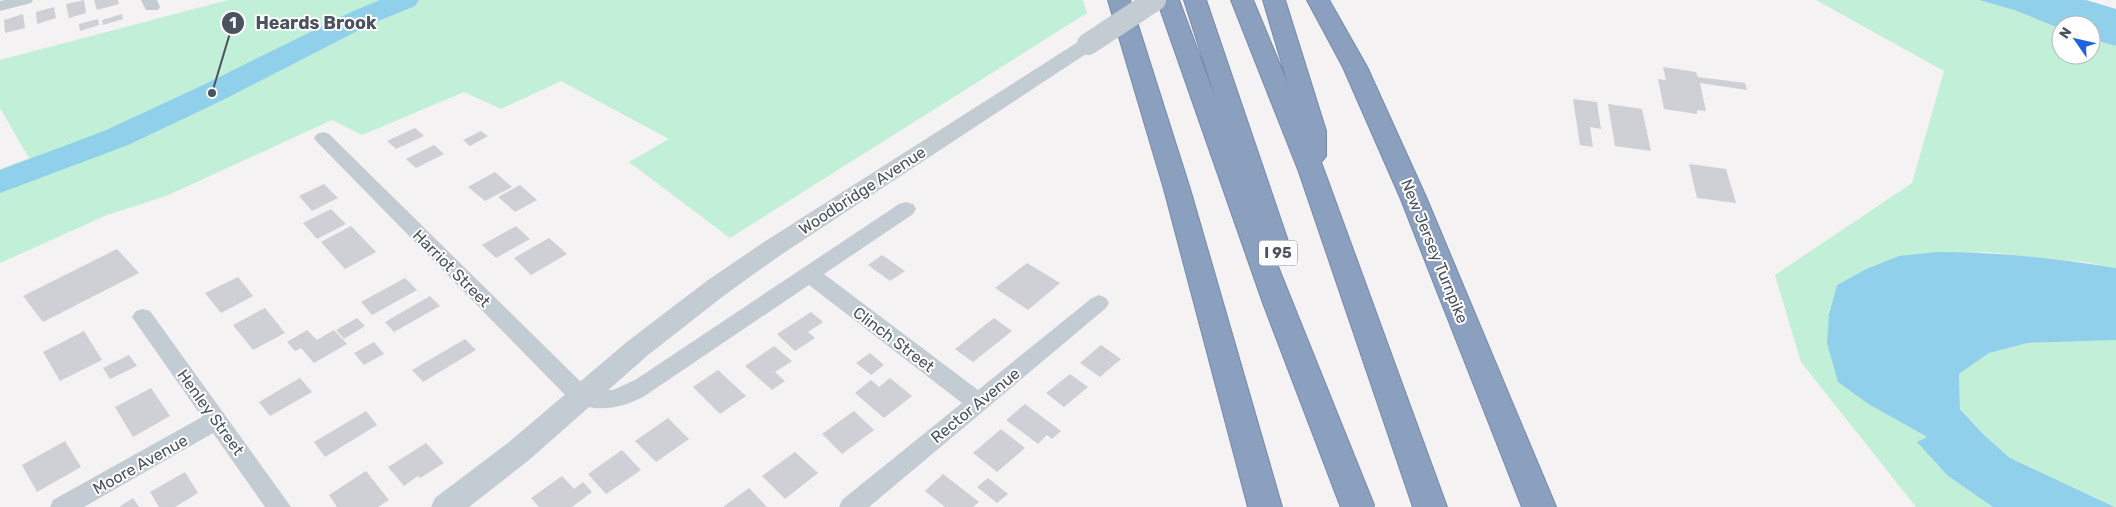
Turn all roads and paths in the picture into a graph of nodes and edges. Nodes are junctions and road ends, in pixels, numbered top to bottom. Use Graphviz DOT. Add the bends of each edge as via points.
graph roads {
  1 [pos="25,0"];
  2 [pos="1119,0"];
  3 [pos="1155,0"];
  4 [pos="1168,0"];
  5 [pos="1195,0"];
  6 [pos="1242,0"];
  7 [pos="1274,0"];
  8 [pos="1318,0"];
  9 [pos="0,6"];
  10 [pos="324,138"];
  11 [pos="1312,172"];
  12 [pos="906,209"];
  13 [pos="809,274"];
  14 [pos="1099,303"];
  15 [pos="143,317"];
  16 [pos="581,397"];
  17 [pos="978,403"];
  18 [pos="217,420"];
  19 [pos="1357,506"];
  20 [pos="62,507"];
  21 [pos="279,507"];
  22 [pos="446,507"];
  23 [pos="851,507"];
  24 [pos="1265,507"];
  25 [pos="1430,507"];
  26 [pos="1539,507"];
  1 -- 9 [label="street"];
  2 -- 24 [label="highway" via="1179,192"];
  3 -- 16 [label="street, Woodbridge Avenue, bridge" via="744,267 662,328"];
  4 -- 19 [label="highway" via="1277,303"];
  5 -- 19 [label="highway, I 95"];
  6 -- 11 [label="highway"];
  7 -- 11 [label="highway" via="1314,131"];
  8 -- 26 [label="highway, New Jersey Turnpike" via="1356,67"];
  10 -- 16 [label="street, Harriot Street"];
  11 -- 25 [label="highway"];
  12 -- 13 [label="street"];
  13 -- 16 [label="street" via="634,391 603,401"];
  13 -- 17 [label="street, Clinch Street"];
  14 -- 17 [label="street, Rector Avenue"];
  15 -- 18 [label="street, Henley Street"];
  16 -- 22 [label="street, Woodbridge Avenue"];
  17 -- 23 [label="street, Rector Avenue"];
  18 -- 20 [label="street, Moore Avenue"];
  18 -- 21 [label="street, Henley Street"];
}
